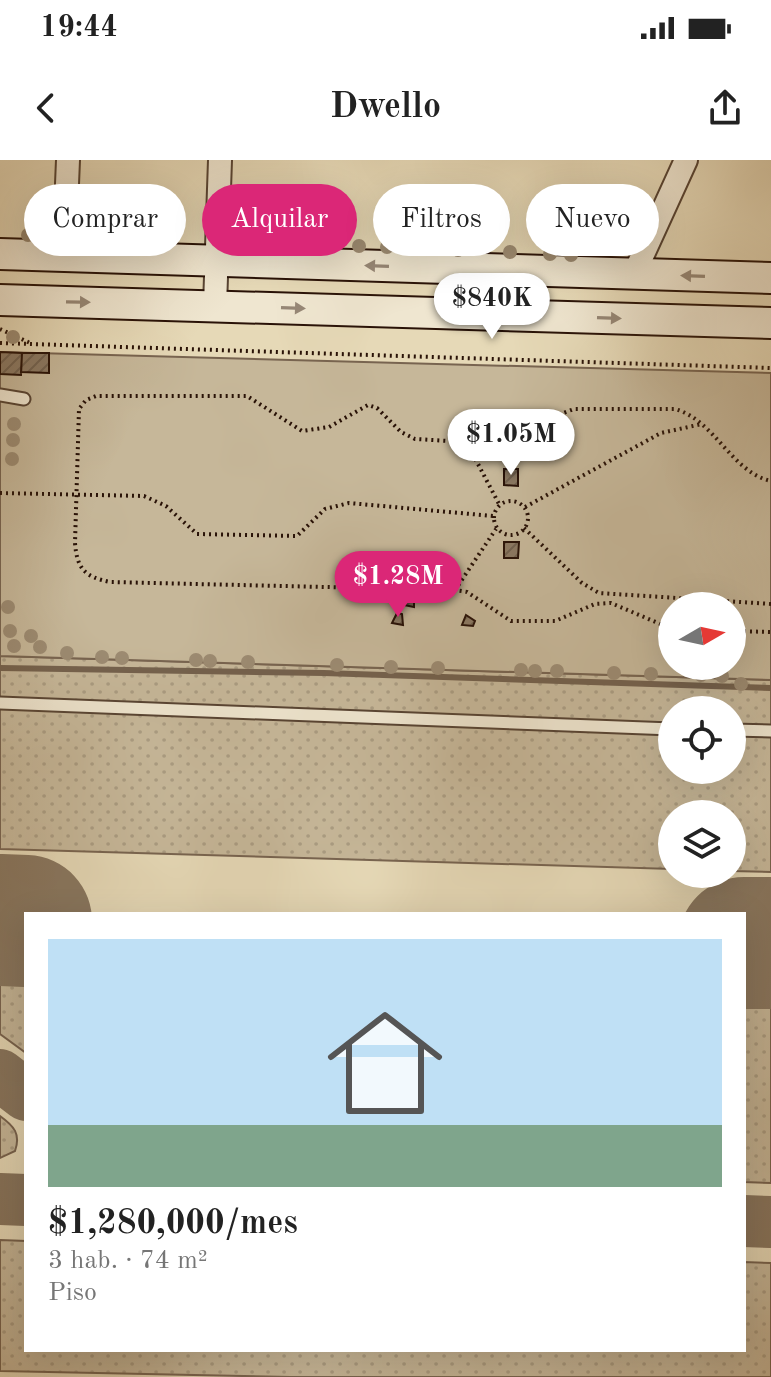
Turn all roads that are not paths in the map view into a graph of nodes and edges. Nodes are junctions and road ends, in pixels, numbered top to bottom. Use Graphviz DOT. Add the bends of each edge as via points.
graph roads {
  1 [pos="68,160"];
  2 [pos="220,160"];
  3 [pos="686,160"];
  4 [pos="67,184"];
  5 [pos="0,254"];
  6 [pos="24,255"];
  7 [pos="64,256"];
  8 [pos="216,261"];
  9 [pos="634,274"];
  10 [pos="771,278"];
  11 [pos="0,300"];
  12 [pos="215,306"];
  13 [pos="768,317"];
  14 [pos="0,395"];
  15 [pos="24,399"];
  16 [pos="0,703"];
  17 [pos="658,728"];
  18 [pos="746,730"];
  19 [pos="771,731"];
  1 -- 4 [label="street"];
  2 -- 8 [label="street"];
  3 -- 9 [label="street"];
  5 -- 6 [label="main road"];
  7 -- 8 [label="main road"];
  9 -- 8 [label="main road, one-way"];
  8 -- 12 [label="street"];
  10 -- 9 [label="main road, one-way"];
  11 -- 12 [label="main road, one-way"];
  12 -- 13 [label="main road, one-way"];
  14 -- 15 [label="lane"];
  16 -- 17 [label="lane"];
  18 -- 19 [label="lane"];
}
